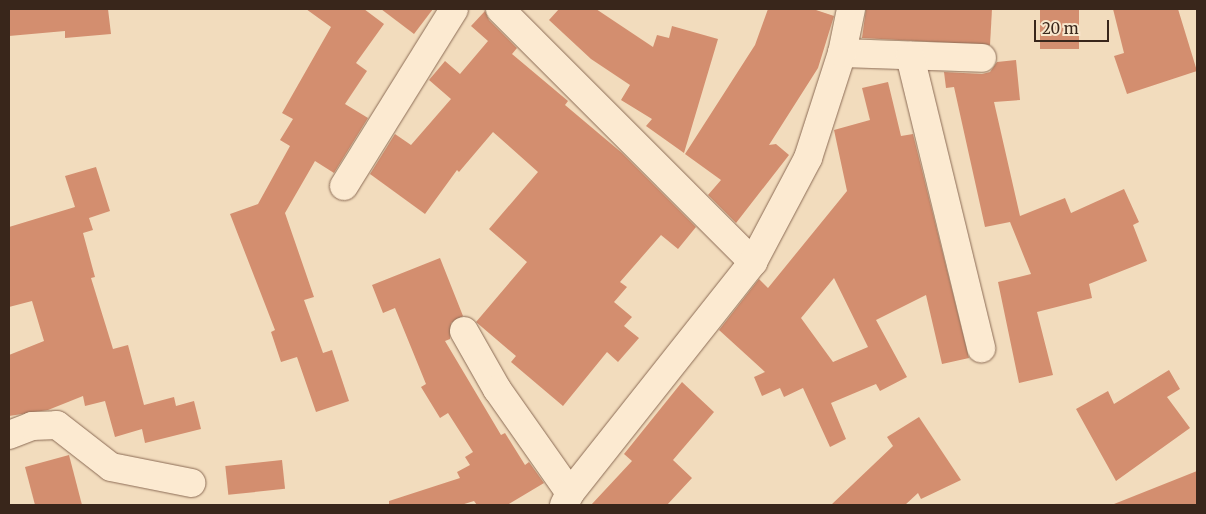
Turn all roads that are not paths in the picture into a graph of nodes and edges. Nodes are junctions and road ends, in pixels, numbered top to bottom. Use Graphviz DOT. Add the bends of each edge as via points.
graph roads {
  1 [pos="454,9"];
  2 [pos="500,9"];
  3 [pos="851,9"];
  4 [pos="842,54"];
  5 [pos="910,56"];
  6 [pos="982,58"];
  7 [pos="344,186"];
  8 [pos="753,262"];
  9 [pos="464,331"];
  10 [pos="981,348"];
  11 [pos="9,435"];
  12 [pos="191,483"];
  13 [pos="567,499"];
  1 -- 7 [label="street"];
  2 -- 8 [label="street"];
  3 -- 4 [label="street"];
  4 -- 5 [label="street"];
  4 -- 8 [label="street" via="808,158"];
  5 -- 6 [label="street"];
  5 -- 10 [label="street"];
  8 -- 13 [label="street"];
  9 -- 13 [label="street" via="497,390"];
  11 -- 12 [label="street" via="32,426 57,425 111,466"];
}
